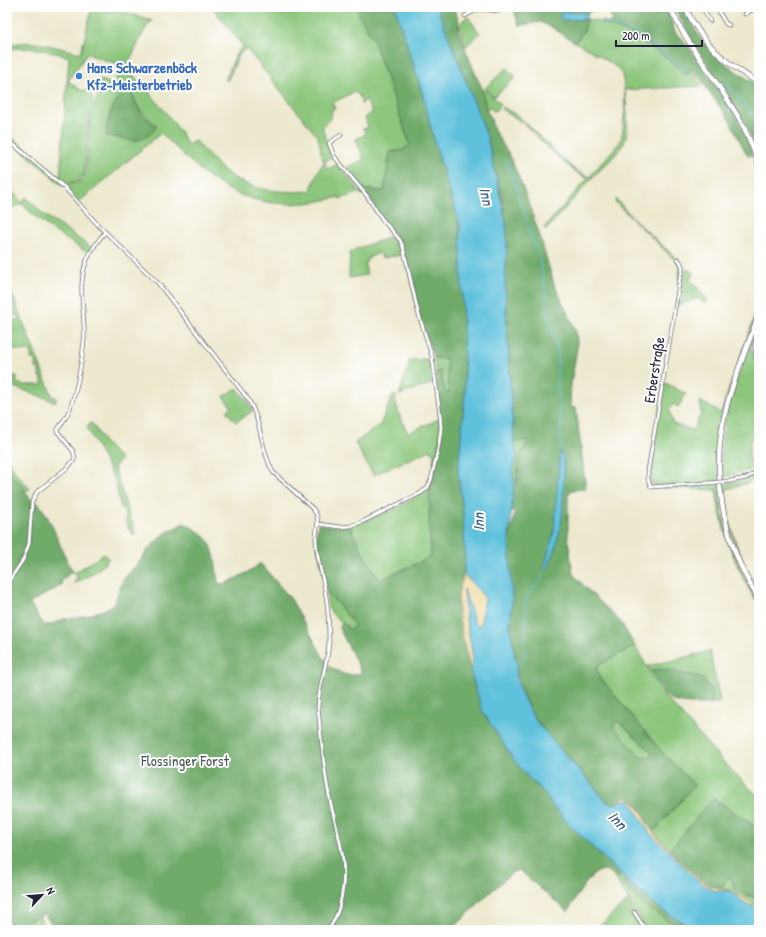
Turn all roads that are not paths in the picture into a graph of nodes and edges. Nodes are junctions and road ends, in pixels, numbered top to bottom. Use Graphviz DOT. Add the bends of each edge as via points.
graph roads {
  1 [pos="506,7"];
  2 [pos="670,7"];
  3 [pos="692,7"];
  4 [pos="702,7"];
  5 [pos="716,7"];
  6 [pos="757,7"];
  7 [pos="686,8"];
  8 [pos="751,8"];
  9 [pos="745,14"];
  10 [pos="465,16"];
  11 [pos="710,20"];
  12 [pos="729,25"];
  13 [pos="759,83"];
  14 [pos="341,135"];
  15 [pos="7,139"];
  16 [pos="759,166"];
  17 [pos="105,232"];
  18 [pos="678,259"];
  19 [pos="759,313"];
  20 [pos="759,329"];
  21 [pos="759,360"];
  22 [pos="759,471"];
  23 [pos="318,524"];
  24 [pos="7,584"];
  25 [pos="759,599"];
  26 [pos="634,912"];
  27 [pos="328,930"];
  28 [pos="646,930"];
  1 -- 10 [label="street" via="499,10 478,9"];
  2 -- 16 [label="main road" via="686,38 734,109"];
  3 -- 7 [label="street"];
  4 -- 11 [label="street"];
  5 -- 12 [label="street"];
  6 -- 8 [label="street"];
  7 -- 13 [label="main road" via="711,47 734,68"];
  8 -- 9 [label="street"];
  14 -- 23 [label="street" via="329,143 332,154 367,196 403,247 418,312 432,356 441,427 434,471 425,490 358,523 340,527"];
  15 -- 17 [label="street" via="55,179"];
  17 -- 23 [label="street" via="158,282 248,399 255,412 269,466 277,477 313,509"];
  17 -- 24 [label="street" via="85,264 82,282 83,349 70,406 57,431 74,450 75,457 68,467 33,498 29,544 23,560"];
  18 -- 22 [label="street, Erberstraße, bridge" via="683,269 648,479 651,486 708,483 746,478"];
  19 -- 25 [label="main road" via="727,404 721,430 719,462 721,497 730,537 744,573"];
  20 -- 21 [label="street" via="754,347"];
  23 -- 27 [label="street" via="316,542 325,591 329,641 318,695 318,708 328,790 344,865 344,884 340,902"];
  26 -- 28 [label="street"];
}
